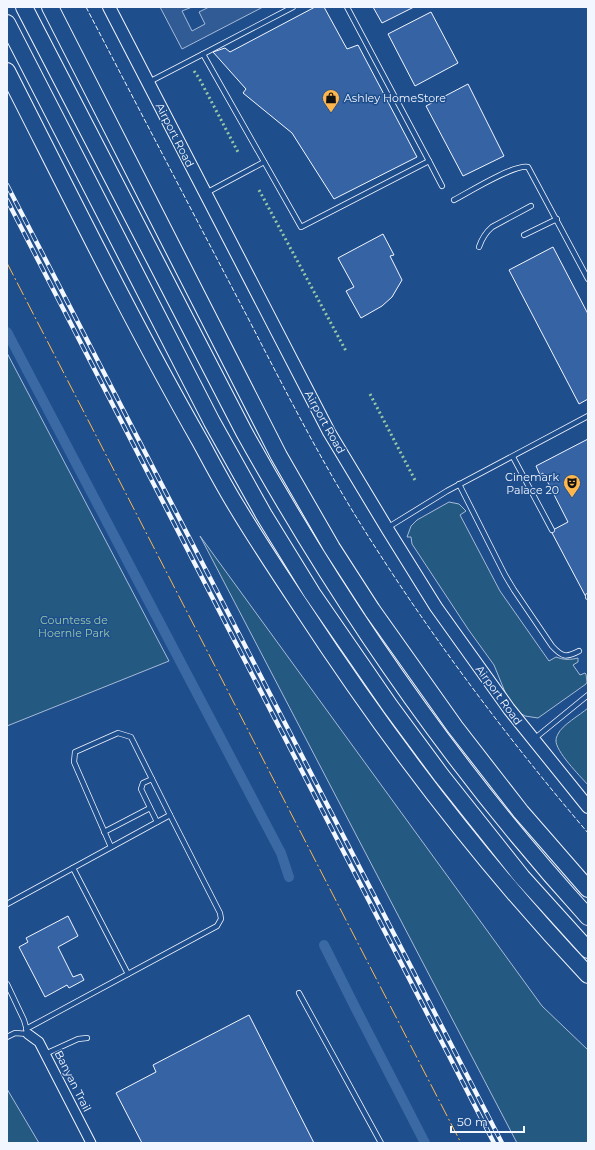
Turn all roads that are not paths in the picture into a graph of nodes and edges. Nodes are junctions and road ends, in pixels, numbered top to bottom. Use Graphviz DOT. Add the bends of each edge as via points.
graph roads {
  1 [pos="24,7"];
  2 [pos="50,7"];
  3 [pos="108,7"];
  4 [pos="293,7"];
  5 [pos="347,7"];
  6 [pos="7,24"];
  7 [pos="203,54"];
  8 [pos="7,71"];
  9 [pos="148,82"];
  10 [pos="429,161"];
  11 [pos="264,162"];
  12 [pos="442,186"];
  13 [pos="205,193"];
  14 [pos="454,200"];
  15 [pos="531,206"];
  16 [pos="556,219"];
  17 [pos="524,234"];
  18 [pos="479,247"];
  19 [pos="588,279"];
  20 [pos="588,416"];
  21 [pos="512,457"];
  22 [pos="459,484"];
  23 [pos="387,528"];
  24 [pos="552,530"];
  25 [pos="579,651"];
  26 [pos="588,695"];
  27 [pos="533,740"];
  28 [pos="152,779"];
  29 [pos="588,807"];
  30 [pos="150,808"];
  31 [pos="170,815"];
  32 [pos="157,822"];
  33 [pos="104,832"];
  34 [pos="111,848"];
  35 [pos="73,868"];
  36 [pos="588,889"];
  37 [pos="7,904"];
  38 [pos="588,917"];
  39 [pos="588,950"];
  40 [pos="128,974"];
  41 [pos="588,975"];
  42 [pos="7,984"];
  43 [pos="300,993"];
  44 [pos="27,1032"];
  45 [pos="7,1038"];
  46 [pos="87,1038"];
  47 [pos="45,1054"];
  48 [pos="91,1143"];
  49 [pos="380,1143"];
  1 -- 38 [label="highway" via="244,432 317,557 438,735 505,820"];
  2 -- 36 [label="highway" via="279,456 332,548 372,610 455,727 522,812"];
  3 -- 9 [label="street, Airport Road"];
  4 -- 7 [label="lane"];
  5 -- 10 [label="lane"];
  6 -- 39 [label="highway" via="212,422 312,594 445,781 522,877"];
  7 -- 9 [label="lane"];
  7 -- 11 [label="lane"];
  8 -- 41 [label="highway" via="167,383 237,508 271,561 340,666 436,798 489,864"];
  9 -- 13 [label="street, Airport Road"];
  10 -- 11 [label="lane" via="301,228"];
  10 -- 12 [label="lane"];
  11 -- 13 [label="lane"];
  13 -- 23 [label="street, Airport Road" via="325,425"];
  14 -- 16 [label="lane" via="512,169 526,166 531,170"];
  15 -- 18 [label="lane" via="492,227 482,238"];
  16 -- 17 [label="lane"];
  16 -- 19 [label="lane"];
  20 -- 21 [label="lane"];
  21 -- 22 [label="lane"];
  21 -- 24 [label="lane"];
  22 -- 23 [label="lane"];
  22 -- 25 [label="lane" via="505,575 552,646 564,656"];
  23 -- 27 [label="street, Airport Road" via="436,607"];
  26 -- 27 [label="lane"];
  27 -- 29 [label="street, Airport Road"];
  28 -- 30 [label="lane" via="143,783 141,789"];
  28 -- 31 [label="lane"];
  28 -- 33 [label="lane" via="130,737 118,732 75,752 74,762"];
  30 -- 32 [label="lane"];
  30 -- 33 [label="lane"];
  31 -- 32 [label="lane"];
  31 -- 40 [label="lane" via="221,919 217,926"];
  32 -- 34 [label="lane"];
  33 -- 34 [label="lane"];
  34 -- 35 [label="lane"];
  35 -- 37 [label="lane"];
  35 -- 40 [label="lane"];
  40 -- 44 [label="lane"];
  42 -- 44 [label="lane"];
  43 -- 49 [label="lane"];
  44 -- 45 [label="lane" via="14,1033"];
  44 -- 47 [label="street, Banyan Trail" via="39,1042"];
  46 -- 47 [label="lane" via="78,1039"];
  47 -- 48 [label="street, Banyan Trail"];
}
